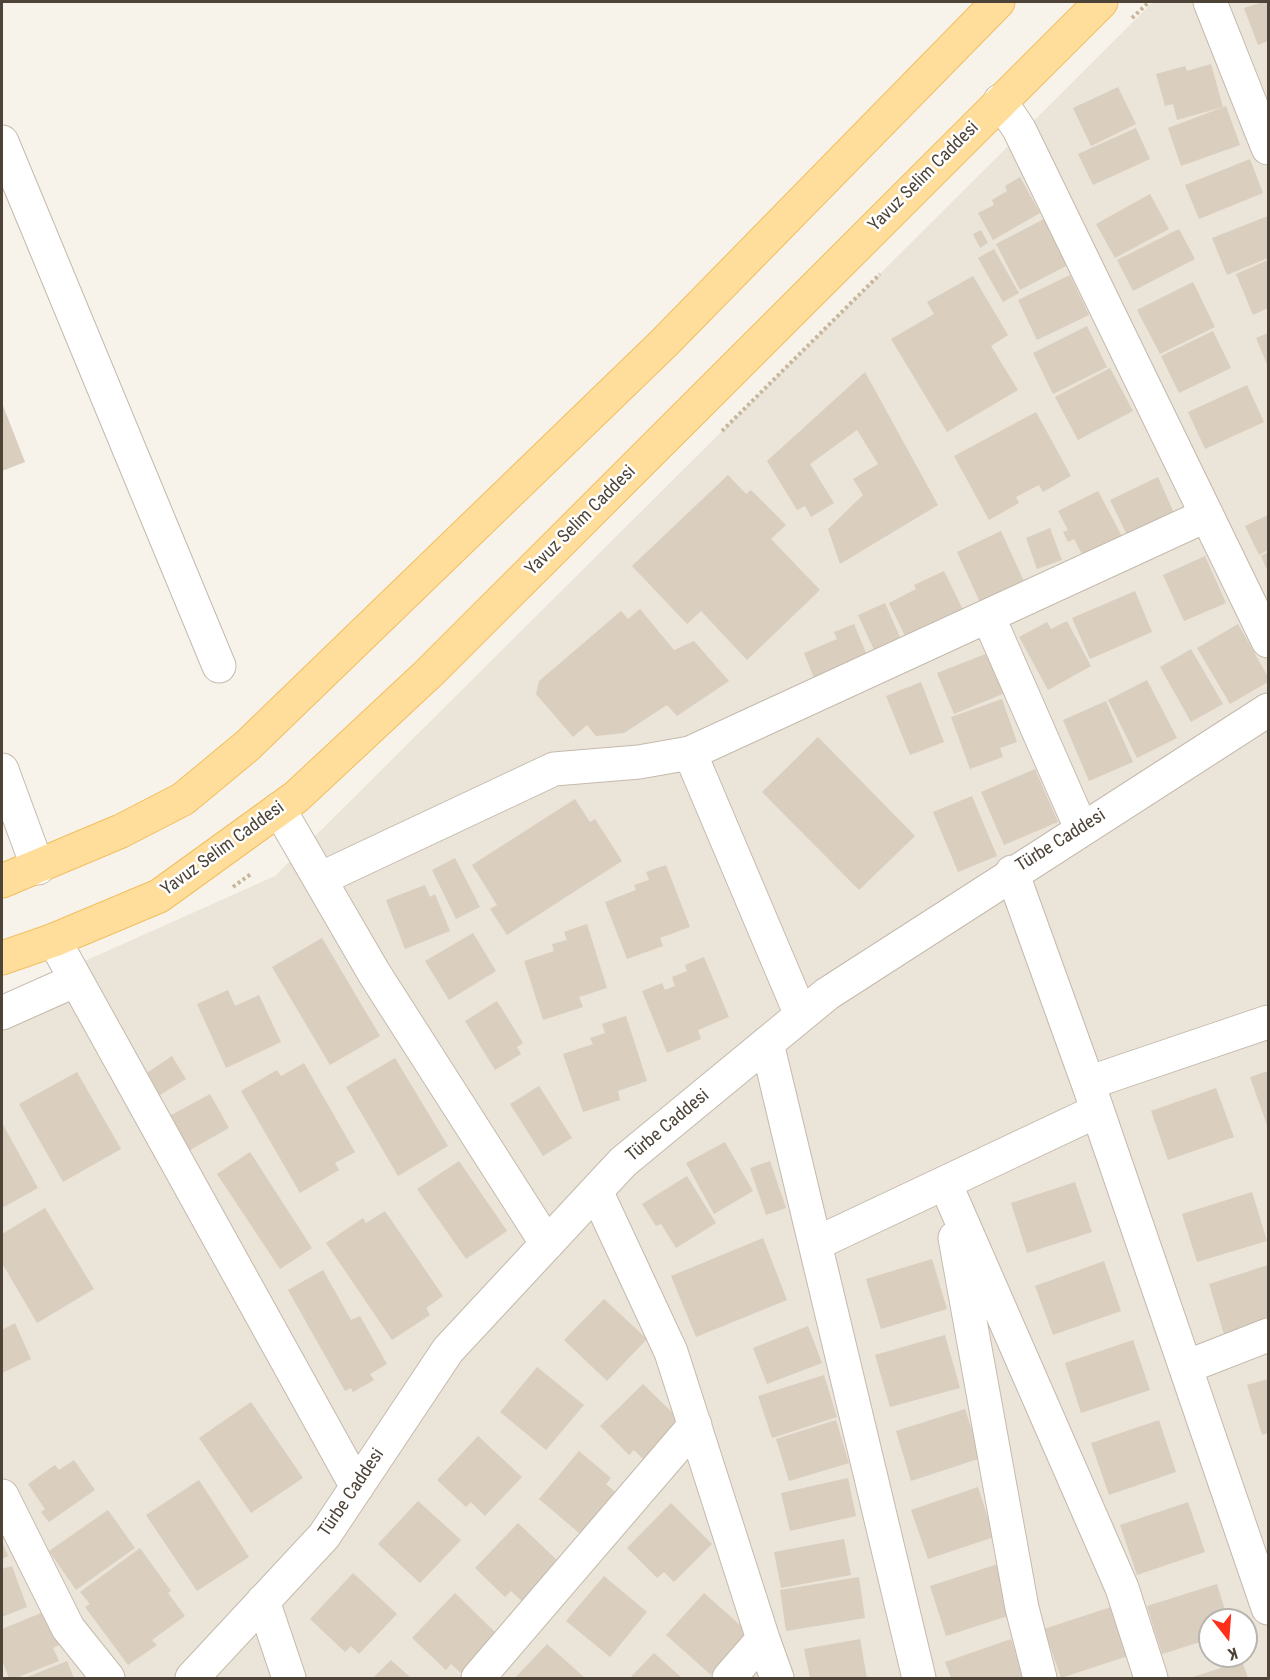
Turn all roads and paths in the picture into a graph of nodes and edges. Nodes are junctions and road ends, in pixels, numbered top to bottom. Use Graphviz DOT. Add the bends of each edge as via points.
graph roads {
  1 [pos="998,2"];
  2 [pos="1101,2"];
  3 [pos="1210,2"];
  4 [pos="1000,101"];
  5 [pos="2,142"];
  6 [pos="1269,148"];
  7 [pos="1207,514"];
  8 [pos="988,616"];
  9 [pos="1269,641"];
  10 [pos="219,666"];
  11 [pos="1269,710"];
  12 [pos="690,753"];
  13 [pos="3,776"];
  14 [pos="279,809"];
  15 [pos="1081,828"];
  16 [pos="38,868"];
  17 [pos="1012,872"];
  18 [pos="320,879"];
  19 [pos="2,881"];
  20 [pos="54,940"];
  21 [pos="2,958"];
  22 [pos="76,980"];
  23 [pos="2,1013"];
  24 [pos="801,1015"];
  25 [pos="1269,1022"];
  26 [pos="767,1043"];
  27 [pos="1093,1097"];
  28 [pos="945,1183"];
  29 [pos="596,1191"];
  30 [pos="548,1244"];
  31 [pos="815,1244"];
  32 [pos="1269,1335"];
  33 [pos="1186,1368"];
  34 [pos="695,1425"];
  35 [pos="357,1487"];
  36 [pos="2,1496"];
  37 [pos="1257,1539"];
  38 [pos="264,1601"];
  39 [pos="1269,1608"];
  40 [pos="763,1639"];
  41 [pos="108,1678"];
  42 [pos="192,1678"];
  43 [pos="289,1678"];
  44 [pos="478,1678"];
  45 [pos="729,1678"];
  46 [pos="777,1678"];
  47 [pos="919,1678"];
  48 [pos="1040,1678"];
  49 [pos="1150,1678"];
  1 -- 16 [label="main road" via="664,343 247,746 183,799"];
  2 -- 4 [label="main road, Yavuz Selim Caddesi"];
  3 -- 6 [label="street"];
  4 -- 7 [label="street" via="1019,129"];
  4 -- 14 [label="main road, Yavuz Selim Caddesi" via="429,673"];
  5 -- 10 [label="street"];
  7 -- 8 [label="street"];
  7 -- 9 [label="street"];
  8 -- 12 [label="street"];
  8 -- 15 [label="street"];
  11 -- 15 [label="street, Türbe Caddesi"];
  12 -- 18 [label="street" via="554,769"];
  12 -- 24 [label="street"];
  13 -- 16 [label="street"];
  14 -- 18 [label="street"];
  14 -- 20 [label="main road, Yavuz Selim Caddesi" via="159,896"];
  15 -- 17 [label="street, Türbe Caddesi"];
  16 -- 19 [label="main road"];
  17 -- 24 [label="street, Türbe Caddesi"];
  17 -- 27 [label="street"];
  18 -- 30 [label="street" via="374,973"];
  20 -- 21 [label="main road, Yavuz Selim Caddesi"];
  20 -- 22 [label="street"];
  22 -- 23 [label="street"];
  22 -- 35 [label="street"];
  24 -- 26 [label="street, Türbe Caddesi"];
  25 -- 27 [label="street"];
  26 -- 29 [label="street, Türbe Caddesi" via="623,1162"];
  26 -- 31 [label="street"];
  27 -- 28 [label="street"];
  27 -- 33 [label="street"];
  28 -- 31 [label="street"];
  28 -- 48 [label="street" via="1022,1608"];
  28 -- 49 [label="street" via="1122,1588"];
  29 -- 30 [label="street, Türbe Caddesi"];
  29 -- 34 [label="street" via="671,1353"];
  30 -- 35 [label="street, Türbe Caddesi" via="448,1350"];
  31 -- 47 [label="street"];
  32 -- 33 [label="street"];
  33 -- 37 [label="street"];
  34 -- 40 [label="street"];
  34 -- 44 [label="street"];
  35 -- 38 [label="street, Türbe Caddesi" via="324,1536"];
  36 -- 41 [label="street" via="68,1628"];
  37 -- 39 [label="street"];
  38 -- 42 [label="street, Türbe Caddesi"];
  38 -- 43 [label="street"];
  40 -- 45 [label="street"];
  40 -- 46 [label="street"];
}
